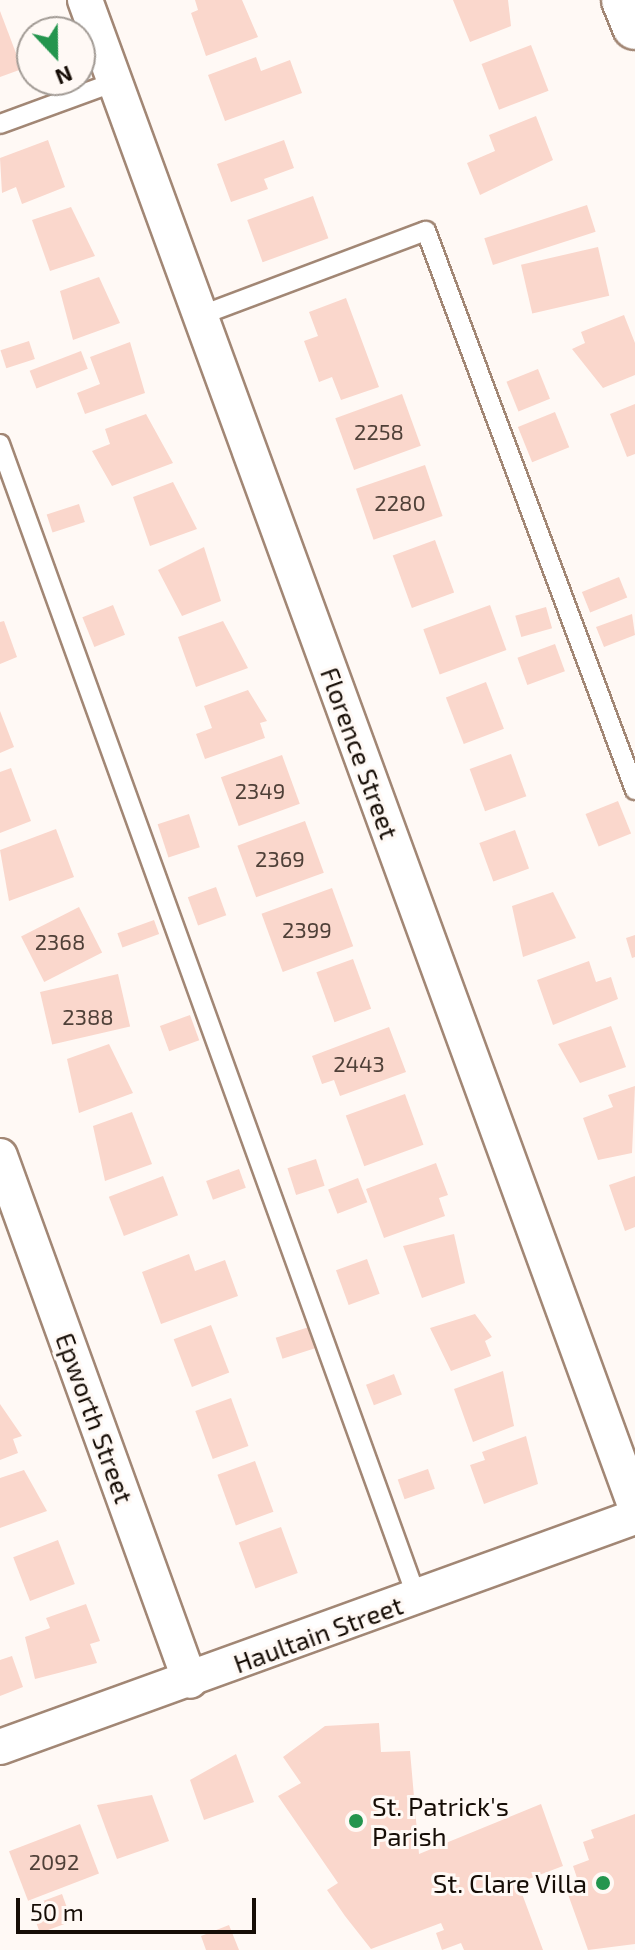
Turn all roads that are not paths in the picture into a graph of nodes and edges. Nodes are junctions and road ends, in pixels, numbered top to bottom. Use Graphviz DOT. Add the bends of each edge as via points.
graph roads {
  1 [pos="85,0"];
  2 [pos="624,0"];
  3 [pos="635,27"];
  4 [pos="115,82"];
  5 [pos="0,124"];
  6 [pos="202,315"];
  7 [pos="0,444"];
  8 [pos="635,790"];
  9 [pos="0,1156"];
  10 [pos="635,1505"];
  11 [pos="635,1517"];
  12 [pos="417,1598"];
  13 [pos="190,1681"];
  14 [pos="0,1747"];
  1 -- 4 [label="street, Florence Street"];
  2 -- 3 [label="main road"];
  4 -- 5 [label="lane"];
  4 -- 6 [label="street, Florence Street"];
  6 -- 8 [label="lane" via="426,231"];
  6 -- 10 [label="street, Florence Street"];
  7 -- 12 [label="lane"];
  9 -- 13 [label="street, Epworth Street"];
  11 -- 12 [label="street, Haultain Street"];
  12 -- 13 [label="street, Haultain Street"];
  13 -- 14 [label="street, Haultain Street"];
}
